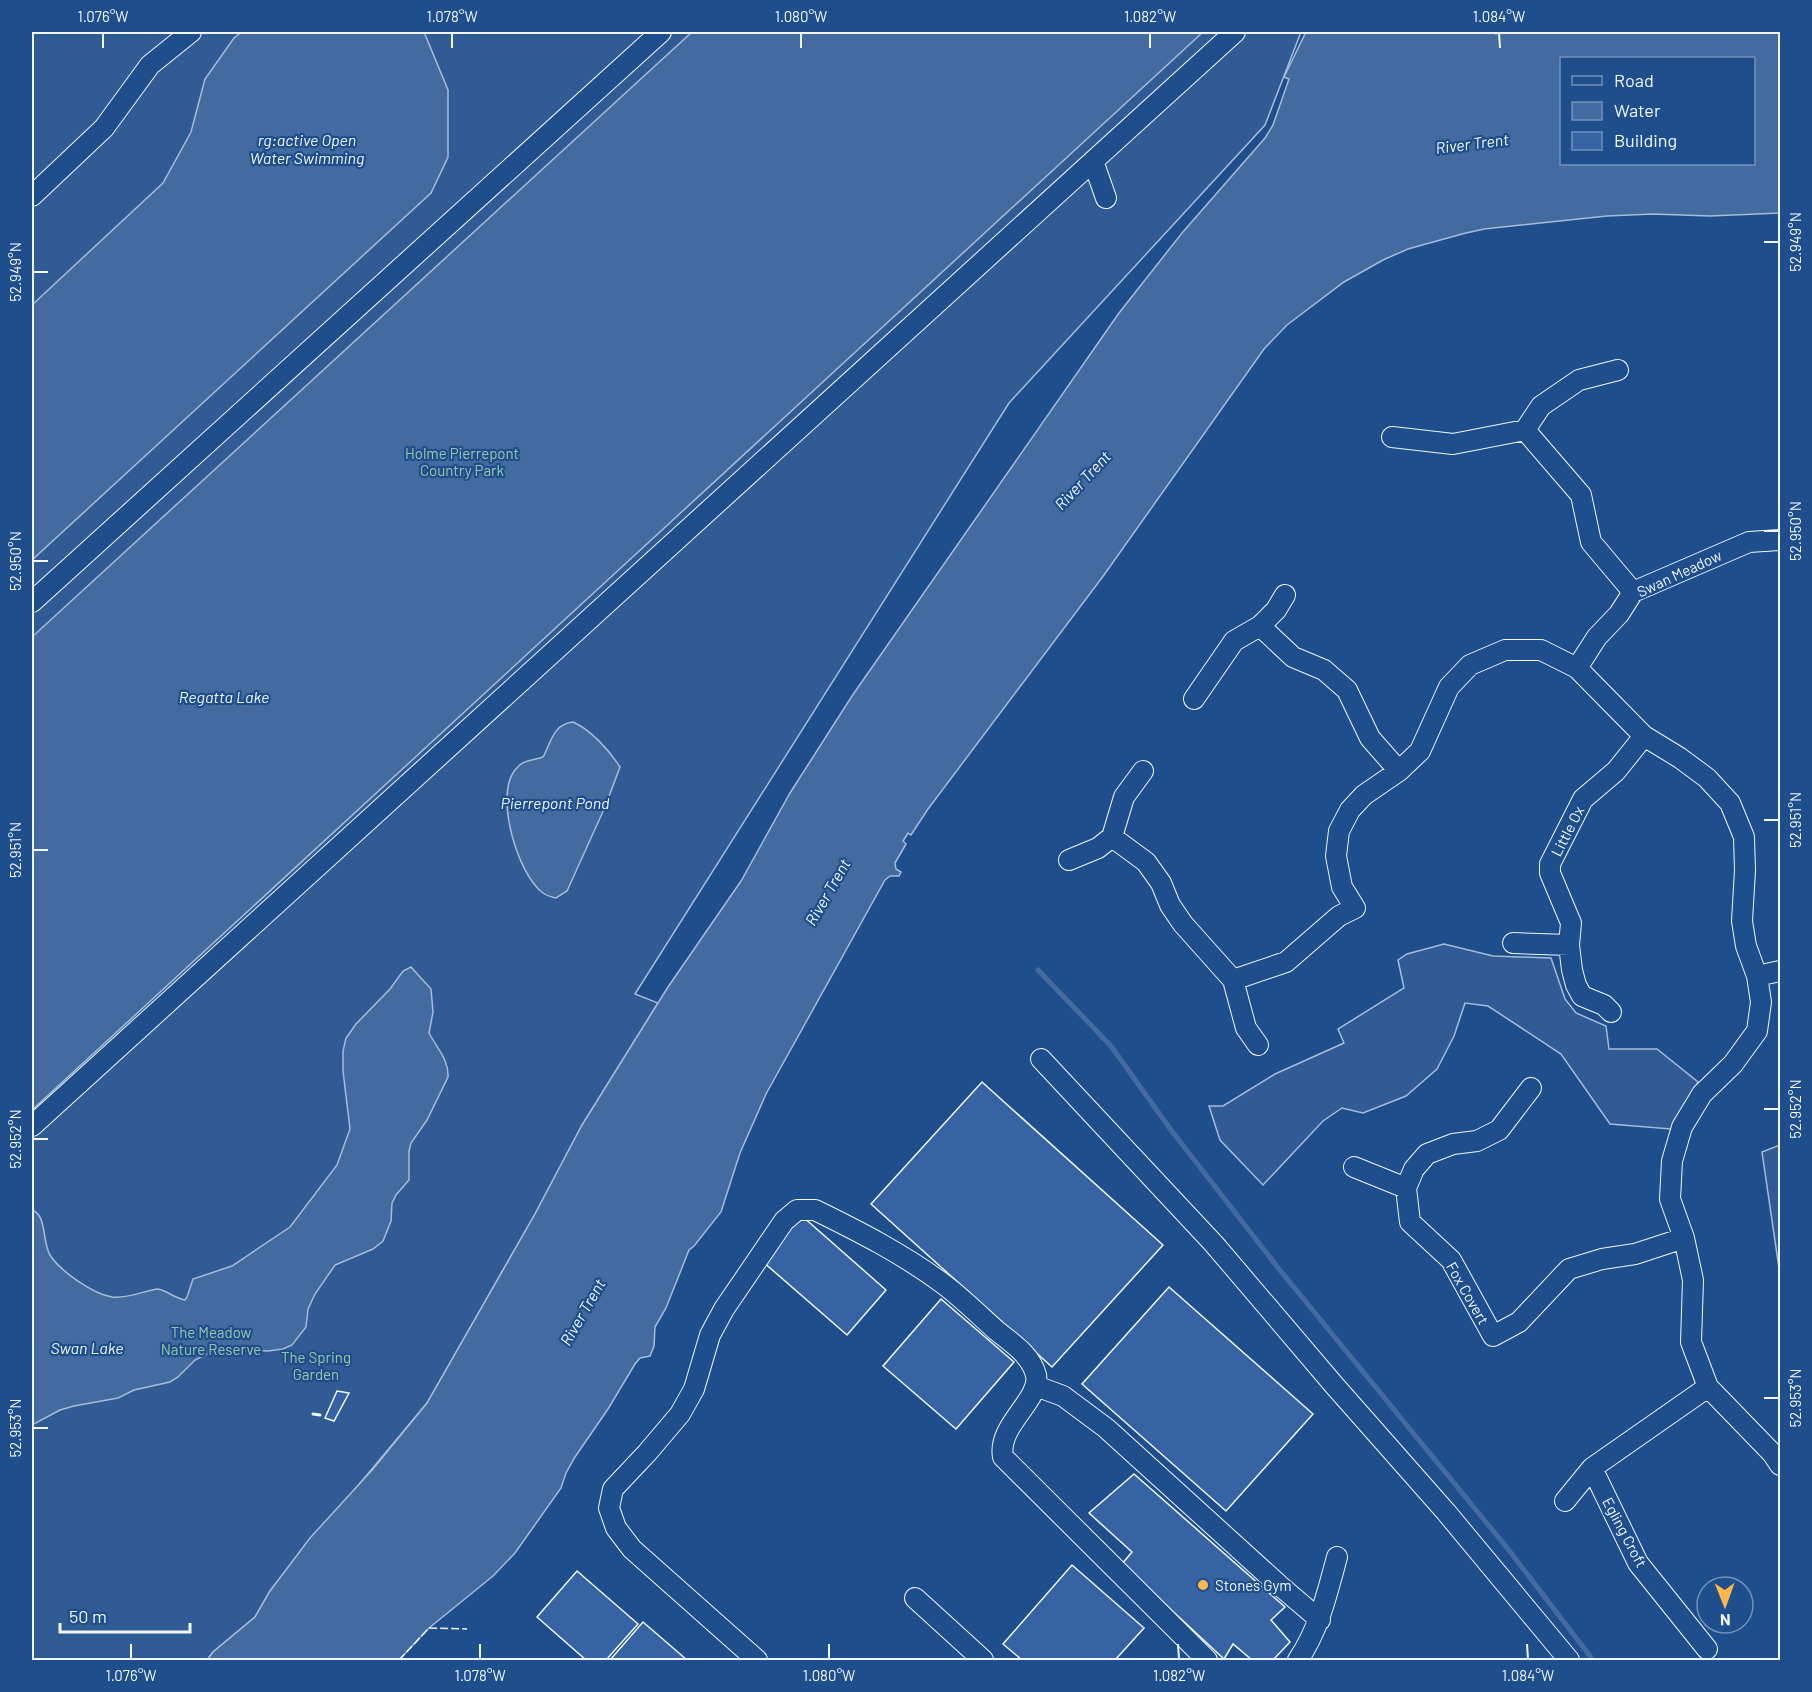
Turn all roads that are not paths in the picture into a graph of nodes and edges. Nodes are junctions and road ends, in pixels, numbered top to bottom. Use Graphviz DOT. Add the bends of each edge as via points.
graph roads {
  1 [pos="191,32"];
  2 [pos="661,32"];
  3 [pos="1235,32"];
  4 [pos="1093,161"];
  5 [pos="32,196"];
  6 [pos="1106,198"];
  7 [pos="1608,367"];
  8 [pos="1526,430"];
  9 [pos="1392,437"];
  10 [pos="1780,540"];
  11 [pos="1633,592"];
  12 [pos="1285,595"];
  13 [pos="32,602"];
  14 [pos="1260,626"];
  15 [pos="1577,668"];
  16 [pos="1194,699"];
  17 [pos="1644,736"];
  18 [pos="1143,771"];
  19 [pos="1399,771"];
  20 [pos="1112,837"];
  21 [pos="1069,860"];
  22 [pos="1513,943"];
  23 [pos="1569,945"];
  24 [pos="1780,971"];
  25 [pos="1757,976"];
  26 [pos="1233,980"];
  27 [pos="1611,1012"];
  28 [pos="1258,1045"];
  29 [pos="1041,1059"];
  30 [pos="1531,1088"];
  31 [pos="32,1126"];
  32 [pos="1354,1167"];
  33 [pos="1406,1188"];
  34 [pos="1684,1238"];
  35 [pos="1036,1386"];
  36 [pos="1708,1387"];
  37 [pos="1780,1465"];
  38 [pos="1592,1468"];
  39 [pos="1565,1501"];
  40 [pos="1337,1557"];
  41 [pos="915,1598"];
  42 [pos="1320,1620"];
  43 [pos="1707,1649"];
  44 [pos="757,1660"];
  45 [pos="982,1660"];
  46 [pos="1207,1660"];
  47 [pos="1298,1660"];
  48 [pos="1569,1660"];
  1 -- 5 [label="street" via="150,65 104,128"];
  2 -- 13 [label="street"];
  3 -- 4 [label="street"];
  4 -- 6 [label="street"];
  4 -- 31 [label="street"];
  7 -- 8 [label="street" via="1579,380 1541,406"];
  8 -- 9 [label="street" via="1453,444"];
  8 -- 11 [label="street" via="1581,495 1591,542"];
  10 -- 11 [label="street, Swan Meadow" via="1749,542"];
  11 -- 15 [label="street, Swan Meadow"];
  12 -- 14 [label="street"];
  14 -- 16 [label="street" via="1234,641"];
  14 -- 19 [label="street" via="1293,657 1324,670 1347,690 1370,738"];
  15 -- 17 [label="street"];
  15 -- 19 [label="street" via="1541,650 1505,650 1470,665 1449,687 1420,750"];
  17 -- 23 [label="street, Little Ox" via="1616,771 1583,799 1550,864 1550,873 1571,923"];
  17 -- 25 [label="street" via="1707,778 1730,803 1744,837 1742,921"];
  18 -- 20 [label="street" via="1124,797"];
  19 -- 26 [label="street" via="1364,795 1339,831 1336,856 1342,887 1355,908 1339,916 1286,962"];
  20 -- 21 [label="street" via="1098,848"];
  20 -- 26 [label="street" via="1146,862 1183,924"];
  22 -- 23 [label="street"];
  23 -- 27 [label="street, Little Ox" via="1572,970 1582,996"];
  24 -- 25 [label="street"];
  25 -- 34 [label="street" via="1761,1002 1757,1031 1733,1064 1702,1094 1682,1127 1672,1161 1670,1199"];
  26 -- 28 [label="street" via="1246,1028"];
  29 -- 48 [label="street" via="1214,1244"];
  30 -- 33 [label="street" via="1499,1130 1477,1141 1427,1154 1414,1169"];
  32 -- 33 [label="street"];
  33 -- 34 [label="street, Fox Covert" via="1410,1222 1451,1260 1493,1336 1519,1322 1569,1269"];
  34 -- 36 [label="street" via="1693,1280 1691,1342"];
  35 -- 42 [label="street" via="1063,1396 1098,1421"];
  35 -- 44 [label="street" via="1036,1375 1027,1356 925,1271 815,1210 797,1210 784,1221 724,1309 710,1335 694,1389 680,1414 613,1489 609,1508 616,1528 632,1549"];
  35 -- 46 [label="street" via="1004,1438 1003,1457"];
  36 -- 37 [label="street"];
  36 -- 38 [label="street"];
  38 -- 39 [label="street"];
  38 -- 43 [label="street, Egling Croft" via="1638,1563"];
  40 -- 42 [label="street"];
  41 -- 45 [label="street"];
  42 -- 47 [label="street"];
}
